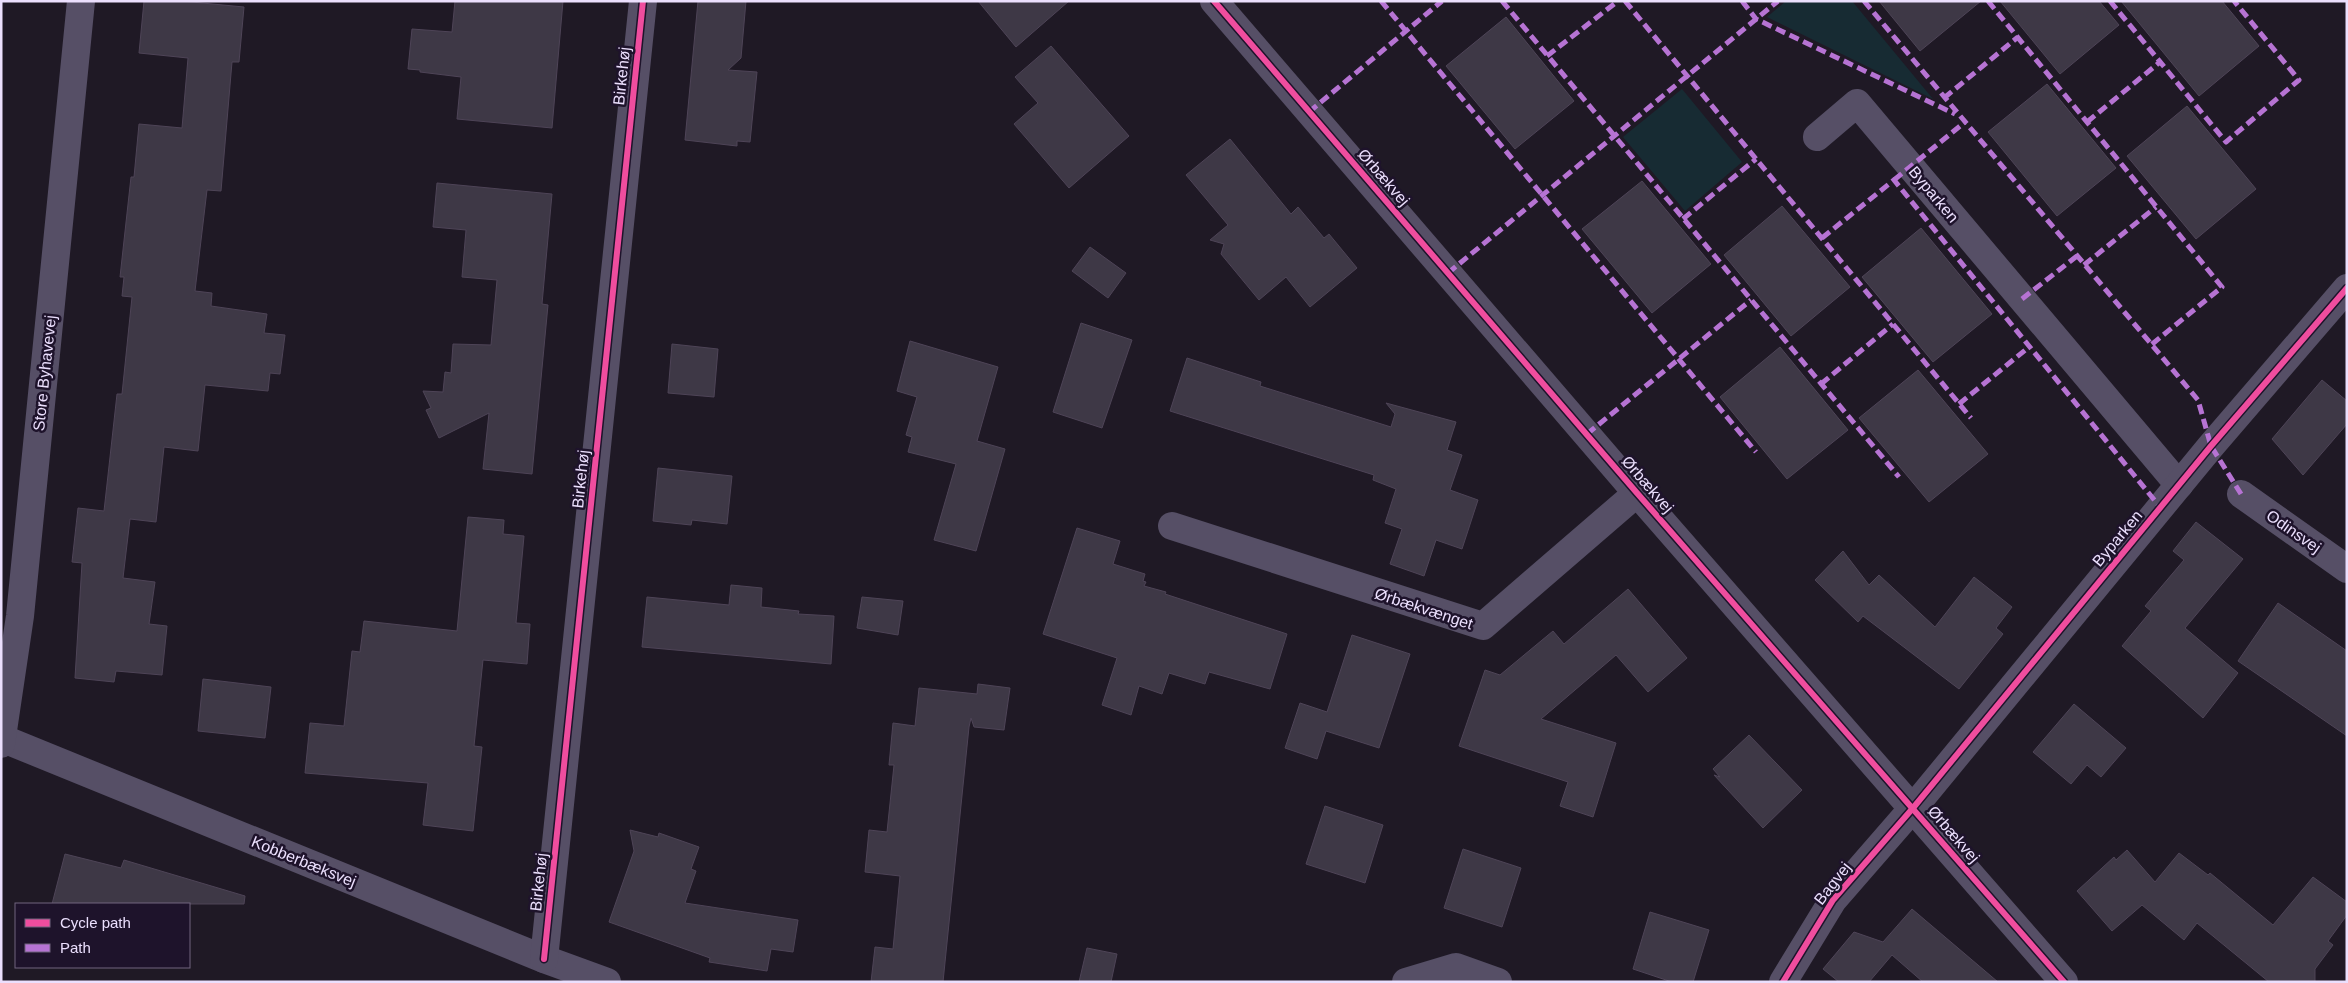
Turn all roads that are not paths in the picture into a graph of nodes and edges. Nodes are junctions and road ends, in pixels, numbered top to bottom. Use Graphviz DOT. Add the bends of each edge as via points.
graph roads {
  1 [pos="81,1"];
  2 [pos="643,1"];
  3 [pos="1214,1"];
  4 [pos="1817,137"];
  5 [pos="2347,288"];
  6 [pos="2179,485"];
  7 [pos="1637,493"];
  8 [pos="2241,494"];
  9 [pos="1172,526"];
  10 [pos="2347,569"];
  11 [pos="2,740"];
  12 [pos="1913,808"];
  13 [pos="544,959"];
  14 [pos="607,982"];
  15 [pos="1406,982"];
  16 [pos="1498,982"];
  17 [pos="1783,982"];
  18 [pos="2064,982"];
  1 -- 11 [label="street, Store Byhavevej" via="20,616"];
  2 -- 13 [label="street, Birkehøj"];
  3 -- 7 [label="street, Ørbækvej"];
  4 -- 6 [label="street, Byparken" via="1857,103"];
  5 -- 6 [label="street, Byparken"];
  6 -- 12 [label="street, Byparken"];
  7 -- 9 [label="street, Ørbækvænget" via="1482,626"];
  7 -- 12 [label="street, Ørbækvej"];
  8 -- 10 [label="street, Odinsvej"];
  11 -- 13 [label="street, Kobberbæksvej"];
  12 -- 17 [label="street, Bagvej" via="1833,900"];
  12 -- 18 [label="street, Ørbækvej"];
  13 -- 14 [label="street, Kobberbæksvej"];
  15 -- 16 [label="street" via="1456,967"];
}
